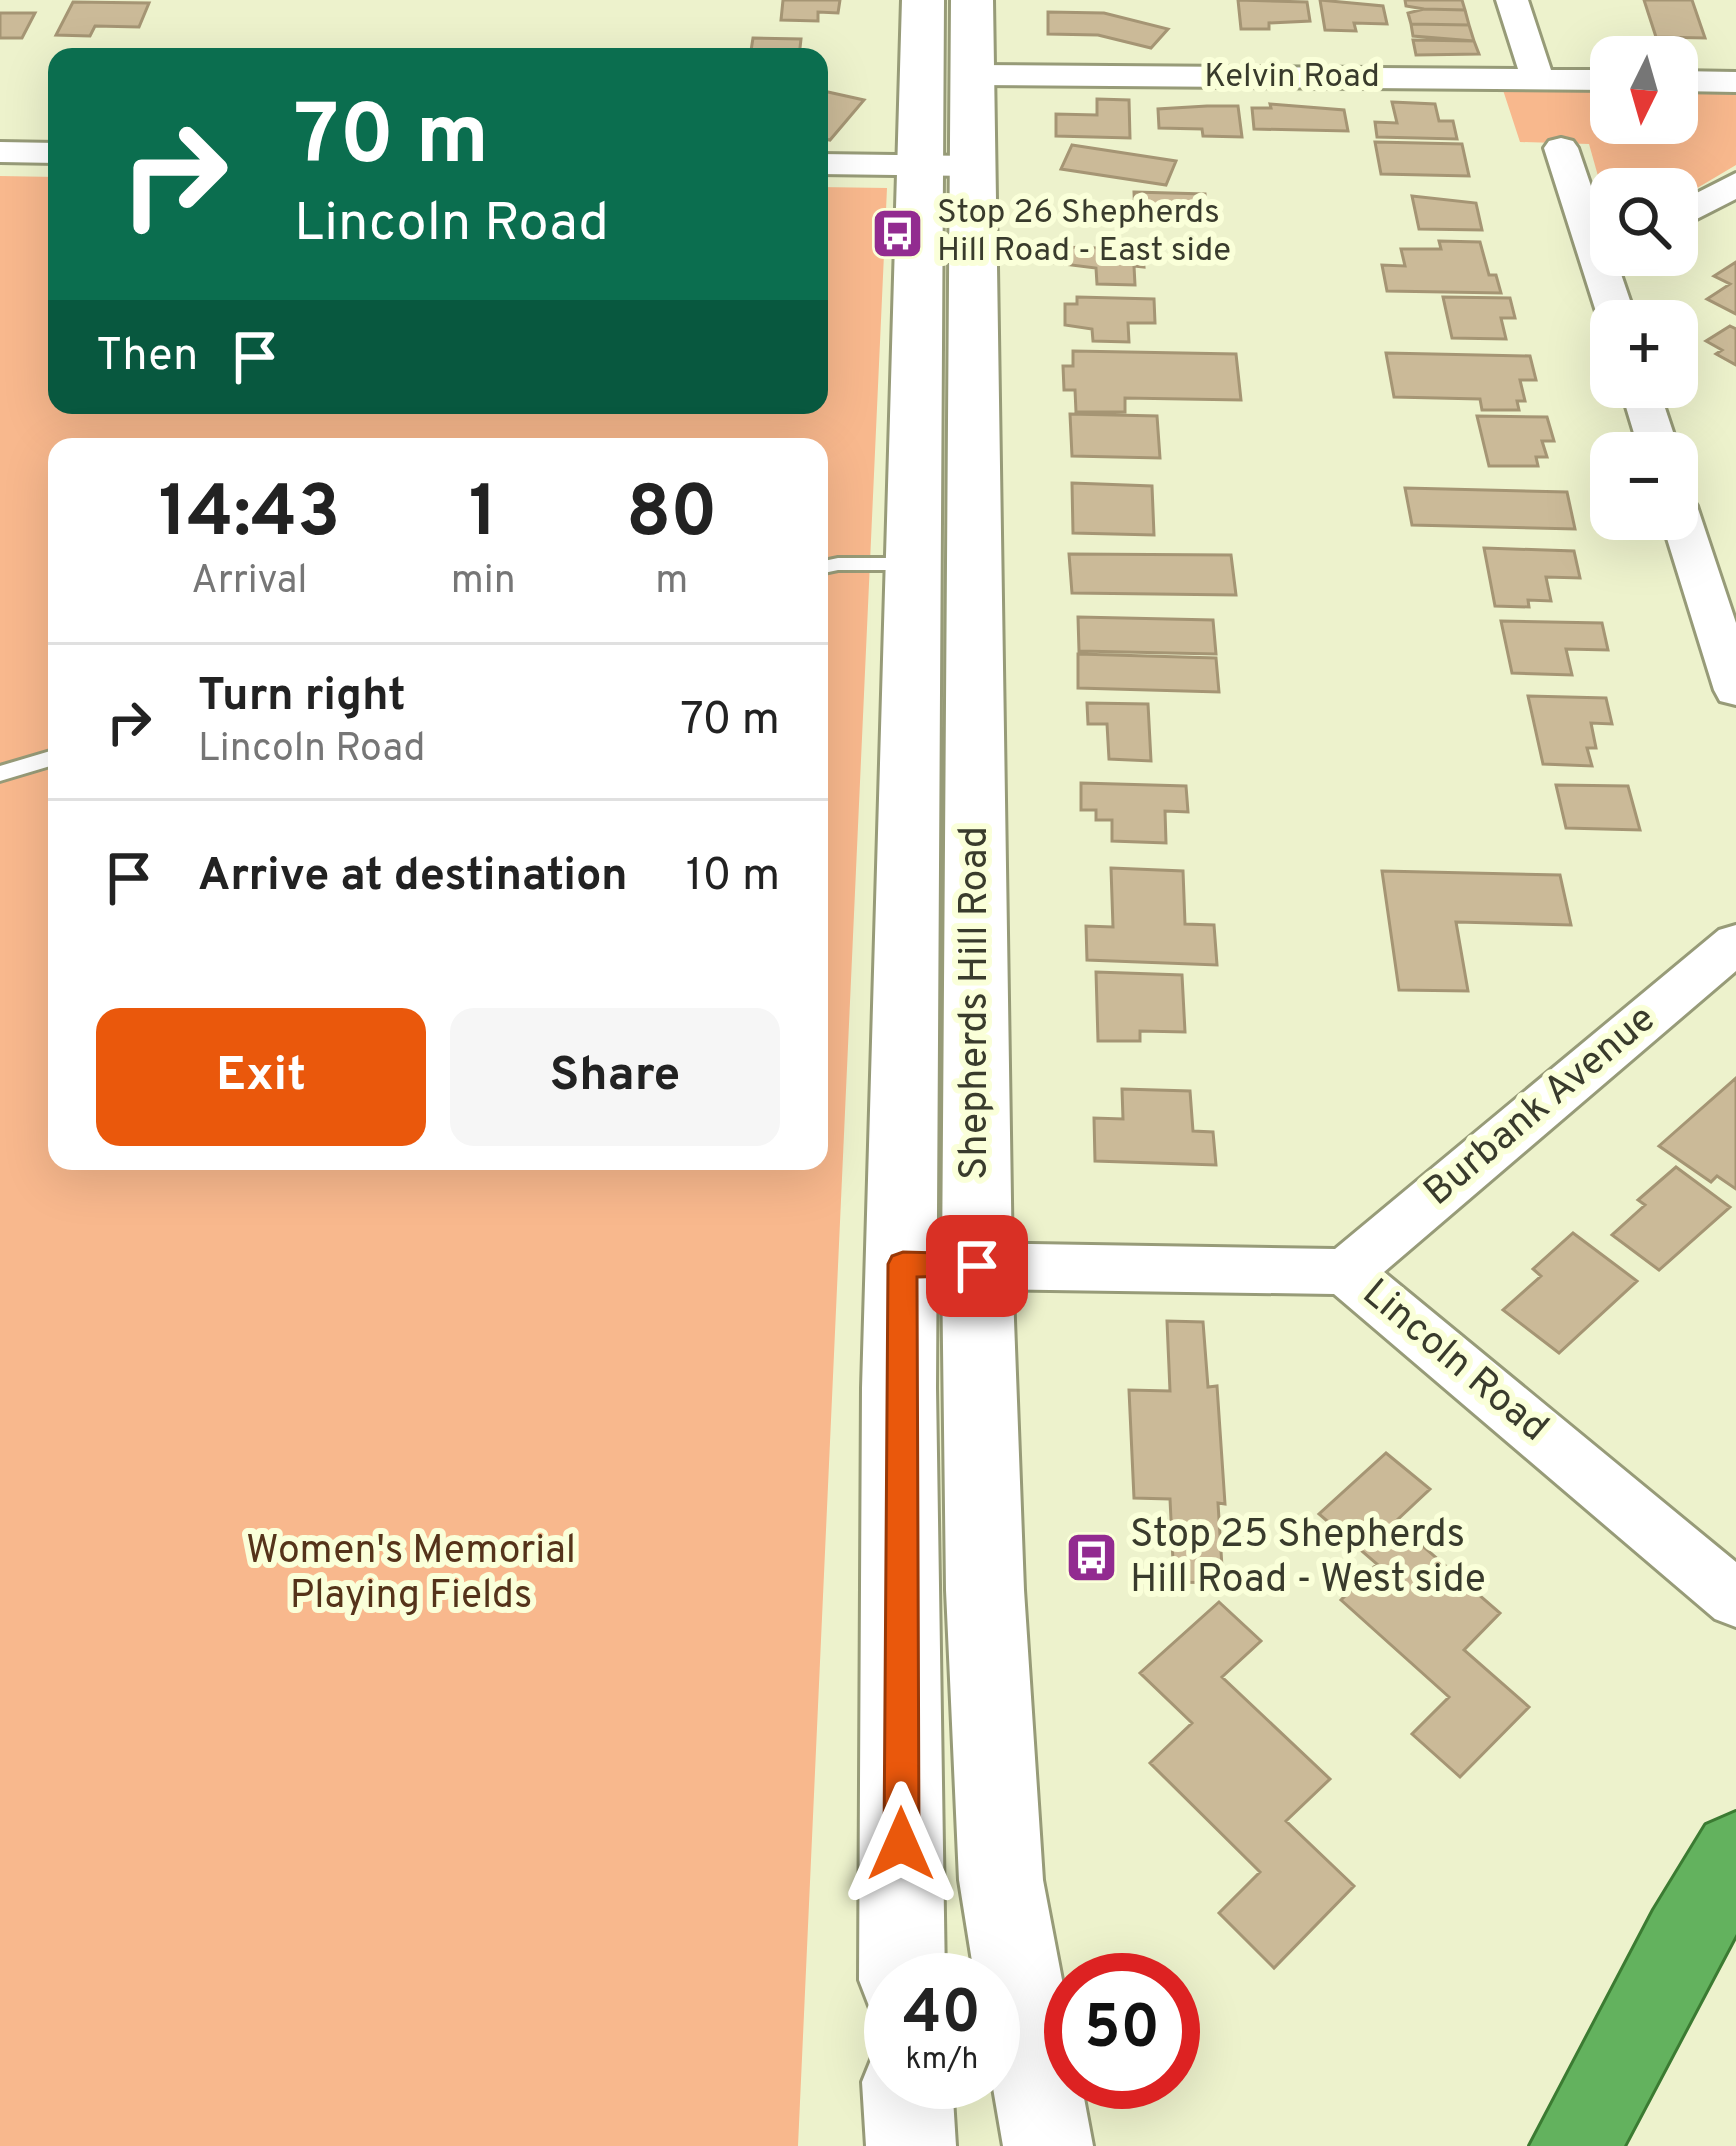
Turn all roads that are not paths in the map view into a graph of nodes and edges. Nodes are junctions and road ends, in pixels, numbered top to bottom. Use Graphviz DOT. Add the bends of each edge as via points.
graph roads {
  1 [pos="922,0"];
  2 [pos="972,0"];
  3 [pos="1512,0"];
  4 [pos="973,75"];
  5 [pos="1538,79"];
  6 [pos="1590,80"];
  7 [pos="1698,81"];
  8 [pos="1736,82"];
  9 [pos="1561,148"];
  10 [pos="0,152"];
  11 [pos="48,153"];
  12 [pos="828,164"];
  13 [pos="947,165"];
  14 [pos="1736,184"];
  15 [pos="1698,206"];
  16 [pos="1590,221"];
  17 [pos="1688,540"];
  18 [pos="913,564"];
  19 [pos="828,566"];
  20 [pos="1736,690"];
  21 [pos="48,759"];
  22 [pos="0,774"];
  23 [pos="1736,943"];
  24 [pos="940,1265"];
  25 [pos="1346,1272"];
  26 [pos="1736,1599"];
  27 [pos="1736,1854"];
  28 [pos="903,1953"];
  29 [pos="909,2109"];
  30 [pos="911,2146"];
  31 [pos="1048,2146"];
  32 [pos="1575,2146"];
  1 -- 13 [label="main road, Shepherds Hill Road"];
  2 -- 4 [label="main road, Shepherds Hill Road"];
  3 -- 5 [label="street"];
  4 -- 5 [label="street, Kelvin Road"];
  4 -- 13 [label="main road, Shepherds Hill Road"];
  5 -- 6 [label="street, Kelvin Road"];
  7 -- 8 [label="street"];
  9 -- 16 [label="street"];
  10 -- 11 [label="street"];
  12 -- 13 [label="street"];
  13 -- 18 [label="main road, Shepherds Hill Road"];
  13 -- 24 [label="main road, Shepherds Hill Road"];
  14 -- 15 [label="street"];
  17 -- 20 [label="street"];
  18 -- 19 [label="lane"];
  18 -- 24 [label="main road, Shepherds Hill Road"];
  21 -- 22 [label="lane"];
  23 -- 25 [label="street, Burbank Avenue"];
  24 -- 25 [label="street, Lincoln Road"];
  24 -- 28 [label="main road, Shepherds Hill Road"];
  24 -- 31 [label="main road, Shepherds Hill Road" via="985,1590 1001,1880"];
  25 -- 26 [label="street, Lincoln Road"];
  27 -- 32 [label="highway"];
  29 -- 30 [label="main road"];
}
